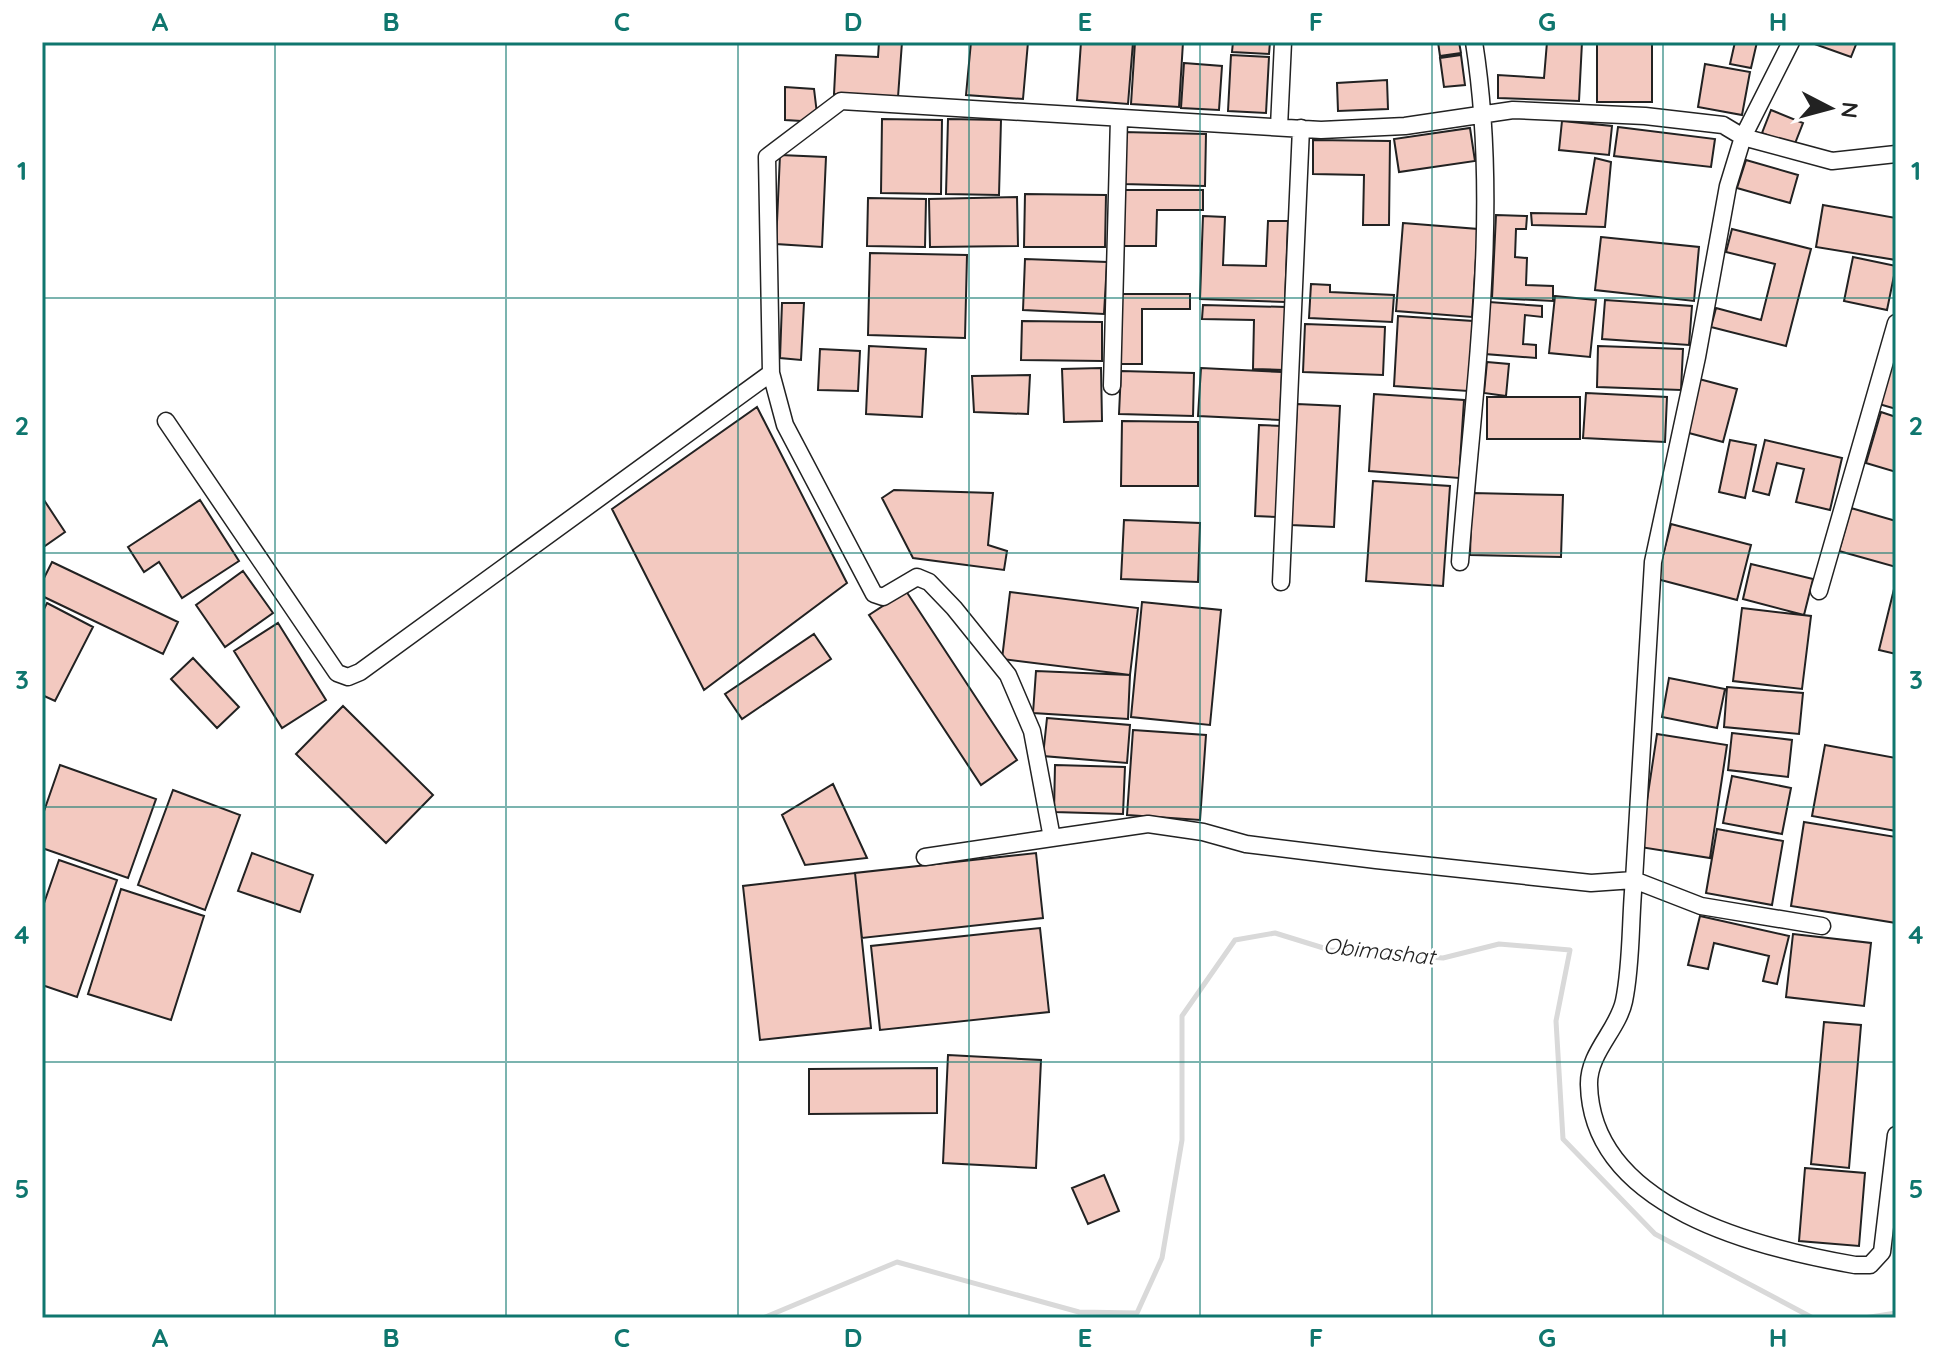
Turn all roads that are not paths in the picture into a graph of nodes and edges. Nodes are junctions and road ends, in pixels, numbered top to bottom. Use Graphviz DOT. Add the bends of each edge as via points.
graph roads {
  1 [pos="1283,42"];
  2 [pos="1474,42"];
  3 [pos="1791,42"];
  4 [pos="1482,115"];
  5 [pos="1119,118"];
  6 [pos="1279,127"];
  7 [pos="1301,128"];
  8 [pos="1743,137"];
  9 [pos="1896,154"];
  10 [pos="1896,323"];
  11 [pos="771,373"];
  12 [pos="1112,386"];
  13 [pos="166,421"];
  14 [pos="1460,562"];
  15 [pos="1281,582"];
  16 [pos="1819,591"];
  17 [pos="1052,838"];
  18 [pos="925,857"];
  19 [pos="1634,880"];
  20 [pos="1822,926"];
  21 [pos="1896,1135"];
  1 -- 6 [label="street"];
  2 -- 4 [label="street"];
  3 -- 8 [label="street"];
  4 -- 7 [label="street" via="1405,126"];
  4 -- 8 [label="street" via="1513,110 1645,116 1723,125"];
  4 -- 14 [label="street" via="1486,225"];
  5 -- 6 [label="street"];
  5 -- 11 [label="street" via="841,101 767,157"];
  5 -- 12 [label="street"];
  6 -- 7 [label="street"];
  7 -- 15 [label="street"];
  8 -- 9 [label="street" via="1832,161"];
  8 -- 19 [label="street" via="1728,186 1653,562"];
  10 -- 16 [label="street"];
  11 -- 13 [label="street" via="348,677 337,673"];
  11 -- 17 [label="street" via="785,425 866,585 883,597 917,577 929,582 1008,675 1032,731"];
  17 -- 18 [label="street"];
  17 -- 19 [label="street" via="1148,824 1246,844 1376,860 1591,883"];
  19 -- 20 [label="street" via="1701,906"];
  19 -- 21 [label="street" via="1624,1000 1588,1082 1593,1112 1616,1164 1647,1192 1725,1234 1814,1258 1870,1265 1882,1252"];
}
